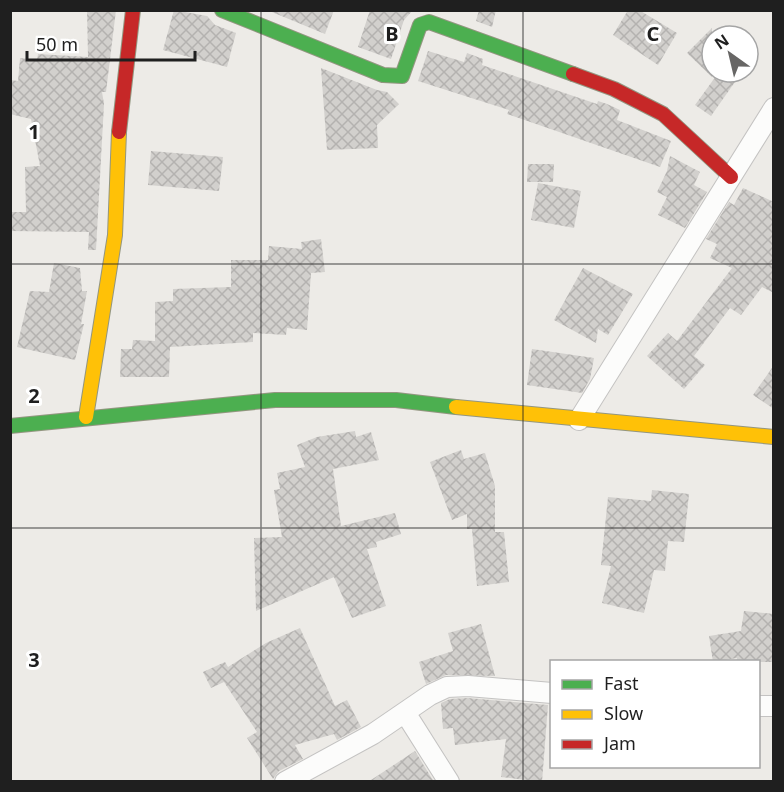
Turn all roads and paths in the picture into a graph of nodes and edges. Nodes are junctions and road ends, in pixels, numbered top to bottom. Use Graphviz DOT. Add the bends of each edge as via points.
graph roads {
  1 [pos="133,10"];
  2 [pos="222,10"];
  3 [pos="774,108"];
  4 [pos="731,177"];
  5 [pos="86,417"];
  6 [pos="579,420"];
  7 [pos="10,426"];
  8 [pos="774,437"];
  9 [pos="550,693"];
  10 [pos="406,714"];
  11 [pos="285,782"];
  12 [pos="448,782"];
  1 -- 5 [label="street" via="120,110 115,235"];
  2 -- 4 [label="street" via="383,75 402,76 414,35 420,25 429,22 614,89 663,114"];
  3 -- 4 [label="street"];
  4 -- 6 [label="street"];
  5 -- 6 [label="street" via="334,398 396,399"];
  5 -- 7 [label="street"];
  6 -- 8 [label="street"];
  9 -- 10 [label="street" via="447,687"];
  10 -- 11 [label="street"];
  10 -- 12 [label="street"];
}
